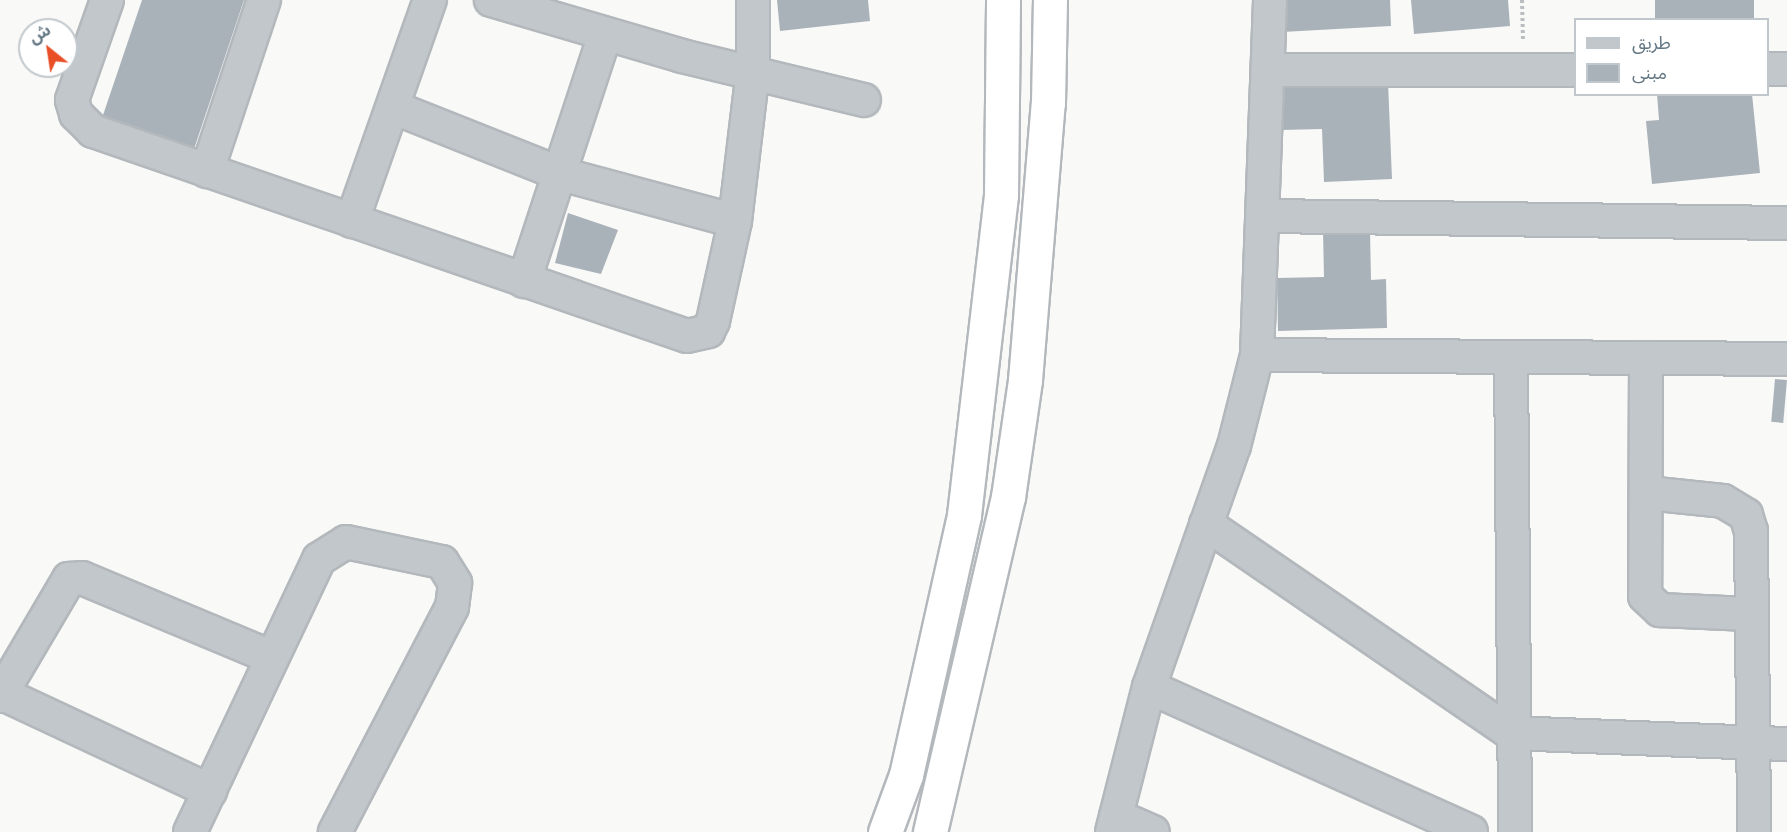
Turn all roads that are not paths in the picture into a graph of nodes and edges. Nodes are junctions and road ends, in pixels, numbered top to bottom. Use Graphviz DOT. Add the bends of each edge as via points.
graph roads {
  1 [pos="106,0"];
  2 [pos="264,0"];
  3 [pos="430,0"];
  4 [pos="491,0"];
  5 [pos="753,0"];
  6 [pos="1003,0"];
  7 [pos="1050,0"];
  8 [pos="1270,0"];
  9 [pos="605,34"];
  10 [pos="753,69"];
  11 [pos="1769,69"];
  12 [pos="1787,69"];
  13 [pos="1268,70"];
  14 [pos="1574,70"];
  15 [pos="864,100"];
  16 [pos="395,108"];
  17 [pos="207,171"];
  18 [pos="561,174"];
  19 [pos="1264,216"];
  20 [pos="352,221"];
  21 [pos="735,221"];
  22 [pos="1787,223"];
  23 [pos="524,281"];
  24 [pos="1257,356"];
  25 [pos="1511,357"];
  26 [pos="1646,358"];
  27 [pos="1787,358"];
  28 [pos="1647,494"];
  29 [pos="1206,524"];
  30 [pos="1748,614"];
  31 [pos="272,657"];
  32 [pos="1149,687"];
  33 [pos="1,694"];
  34 [pos="1511,733"];
  35 [pos="1787,744"];
  36 [pos="1752,745"];
  37 [pos="210,791"];
  38 [pos="1114,824"];
  39 [pos="190,832"];
  40 [pos="335,832"];
  41 [pos="885,832"];
  42 [pos="930,832"];
  43 [pos="1153,832"];
  44 [pos="1471,832"];
  45 [pos="1515,832"];
  46 [pos="1754,832"];
  1 -- 17 [label="street" via="72,99 76,114 93,131"];
  2 -- 17 [label="street"];
  3 -- 16 [label="street"];
  4 -- 9 [label="street"];
  5 -- 10 [label="street"];
  6 -- 41 [label="highway" via="1001,195 964,516 906,775"];
  7 -- 42 [label="highway" via="1048,103 1024,380 1008,496"];
  8 -- 13 [label="street"];
  9 -- 10 [label="street"];
  9 -- 18 [label="street"];
  10 -- 15 [label="street"];
  10 -- 21 [label="street"];
  11 -- 12 [label="street"];
  13 -- 14 [label="street"];
  13 -- 19 [label="street"];
  16 -- 18 [label="street"];
  16 -- 20 [label="street"];
  17 -- 20 [label="street"];
  18 -- 21 [label="street"];
  18 -- 23 [label="street"];
  19 -- 22 [label="street"];
  19 -- 24 [label="street"];
  20 -- 23 [label="street"];
  21 -- 23 [label="street" via="713,321 698,335"];
  24 -- 25 [label="street"];
  24 -- 29 [label="street"];
  25 -- 26 [label="street"];
  25 -- 34 [label="street"];
  26 -- 27 [label="street"];
  26 -- 28 [label="street"];
  28 -- 30 [label="street" via="1723,501 1746,515 1751,531"];
  28 -- 30 [label="street" via="1641,587 1651,605 1660,610"];
  29 -- 32 [label="street"];
  29 -- 34 [label="street"];
  30 -- 36 [label="street"];
  31 -- 33 [label="street" via="82,578 69,579"];
  31 -- 37 [label="street"];
  31 -- 40 [label="street" via="330,548 346,542 442,562 451,570 452,607"];
  32 -- 38 [label="street"];
  32 -- 44 [label="street"];
  33 -- 37 [label="street"];
  34 -- 36 [label="street"];
  34 -- 45 [label="street"];
  35 -- 36 [label="street"];
  36 -- 46 [label="street"];
  37 -- 39 [label="street"];
  38 -- 43 [label="street"];
}
